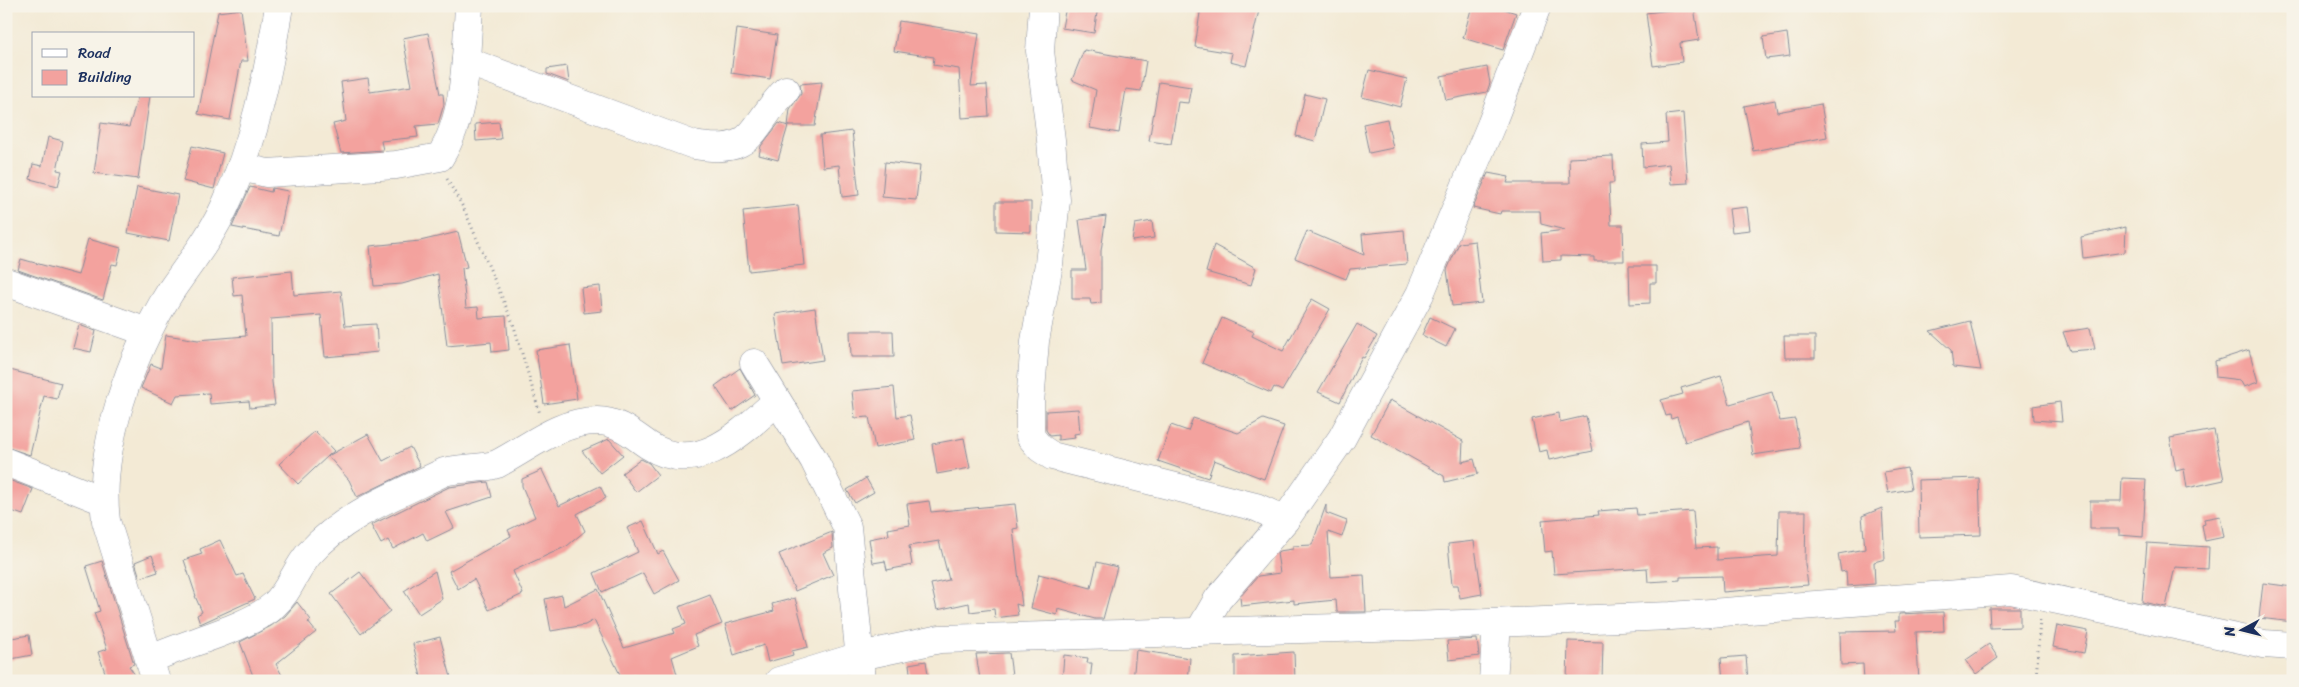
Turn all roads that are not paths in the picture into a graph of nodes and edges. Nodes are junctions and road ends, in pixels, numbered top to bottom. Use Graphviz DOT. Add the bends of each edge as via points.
graph roads {
  1 [pos="469,6"];
  2 [pos="1043,6"];
  3 [pos="1537,6"];
  4 [pos="275,7"];
  5 [pos="466,61"];
  6 [pos="786,90"];
  7 [pos="241,168"];
  8 [pos="6,282"];
  9 [pos="148,332"];
  10 [pos="754,364"];
  11 [pos="777,401"];
  12 [pos="6,462"];
  13 [pos="104,501"];
  14 [pos="1285,520"];
  15 [pos="1497,623"];
  16 [pos="1199,632"];
  17 [pos="2293,646"];
  18 [pos="861,668"];
  19 [pos="153,671"];
  20 [pos="779,681"];
  21 [pos="1493,681"];
  1 -- 5 [label="street"];
  2 -- 14 [label="street" via="1040,51 1056,200 1050,264 1035,341 1030,436 1052,456 1256,507"];
  3 -- 14 [label="street" via="1420,294 1342,438"];
  4 -- 7 [label="street" via="262,98"];
  5 -- 6 [label="street" via="694,146 711,148 734,147 744,142"];
  5 -- 7 [label="street" via="450,142 440,157 396,165 267,173"];
  7 -- 9 [label="street" via="224,208"];
  8 -- 9 [label="street"];
  9 -- 13 [label="street" via="128,376 116,420 107,463"];
  10 -- 11 [label="street"];
  11 -- 18 [label="street" via="822,475 847,526"];
  11 -- 19 [label="street" via="720,448 700,454 662,454 627,428 600,421 565,425 485,468 458,468 444,472 348,519 308,555 274,605 253,618 173,649"];
  12 -- 13 [label="street"];
  13 -- 19 [label="street" via="106,521"];
  14 -- 16 [label="street" via="1218,599"];
  15 -- 16 [label="street"];
  15 -- 17 [label="street" via="1672,616 2012,590 2264,644"];
  15 -- 21 [label="street"];
  16 -- 18 [label="street" via="940,639"];
  18 -- 20 [label="street"];
}
